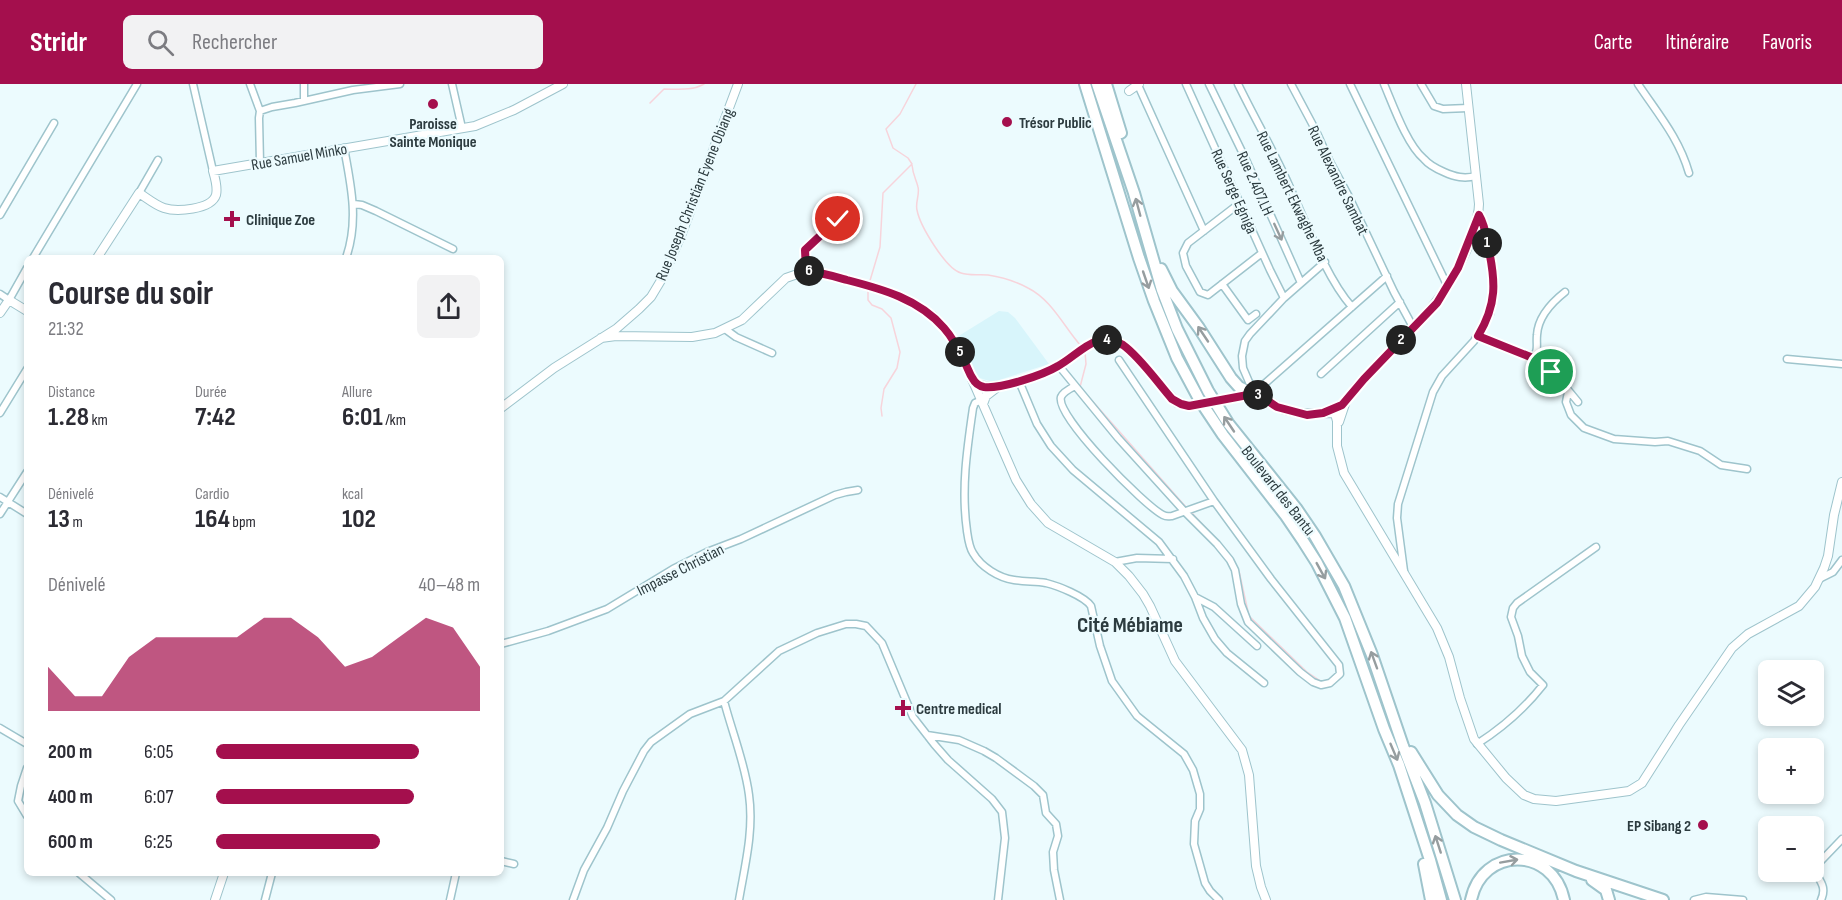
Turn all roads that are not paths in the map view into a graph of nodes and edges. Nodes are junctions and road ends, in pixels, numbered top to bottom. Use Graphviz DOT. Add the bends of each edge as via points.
graph roads {
  1 [pos="137,84"];
  2 [pos="193,84"];
  3 [pos="250,84"];
  4 [pos="304,84"];
  5 [pos="400,84"];
  6 [pos="452,84"];
  7 [pos="563,84"];
  8 [pos="738,84"];
  9 [pos="1085,84"];
  10 [pos="1097,84"];
  11 [pos="1106,84"];
  12 [pos="1138,84"];
  13 [pos="1186,84"];
  14 [pos="1209,84"];
  15 [pos="1238,84"];
  16 [pos="1291,84"];
  17 [pos="1350,84"];
  18 [pos="1384,84"];
  19 [pos="1421,84"];
  20 [pos="1466,84"];
  21 [pos="1638,84"];
  22 [pos="359,86"];
  23 [pos="1129,91"];
  24 [pos="304,101"];
  25 [pos="1468,108"];
  26 [pos="260,111"];
  27 [pos="54,123"];
  28 [pos="462,128"];
  29 [pos="344,148"];
  30 [pos="1120,151"];
  31 [pos="158,160"];
  32 [pos="260,163"];
  33 [pos="213,171"];
  34 [pos="1689,173"];
  35 [pos="1476,176"];
  36 [pos="139,193"];
  37 [pos="1240,203"];
  38 [pos="354,204"];
  39 [pos="0,215"];
  40 [pos="1479,215"];
  41 [pos="843,216"];
  42 [pos="1203,231"];
  43 [pos="1145,233"];
  44 [pos="450,247"];
  45 [pos="1262,253"];
  46 [pos="35,255"];
  47 [pos="100,255"];
  48 [pos="347,255"];
  49 [pos="1325,262"];
  50 [pos="806,271"];
  51 [pos="24,273"];
  52 [pos="1387,276"];
  53 [pos="1301,283"];
  54 [pos="1222,284"];
  55 [pos="1448,287"];
  56 [pos="1565,292"];
  57 [pos="0,294"];
  58 [pos="1284,298"];
  59 [pos="9,300"];
  60 [pos="1400,302"];
  61 [pos="1352,307"];
  62 [pos="24,309"];
  63 [pos="0,313"];
  64 [pos="1256,314"];
  65 [pos="625,321"];
  66 [pos="1413,327"];
  67 [pos="725,329"];
  68 [pos="1478,336"];
  69 [pos="628,337"];
  70 [pos="601,338"];
  71 [pos="772,353"];
  72 [pos="1533,358"];
  73 [pos="1119,360"];
  74 [pos="1787,360"];
  75 [pos="1842,364"];
  76 [pos="1059,366"];
  77 [pos="24,374"];
  78 [pos="1321,374"];
  79 [pos="973,381"];
  80 [pos="1019,381"];
  81 [pos="1235,383"];
  82 [pos="1001,386"];
  83 [pos="1075,386"];
  84 [pos="1568,392"];
  85 [pos="1257,394"];
  86 [pos="1233,398"];
  87 [pos="983,402"];
  88 [pos="1346,402"];
  89 [pos="1578,402"];
  90 [pos="504,406"];
  91 [pos="0,413"];
  92 [pos="1323,413"];
  93 [pos="1337,426"];
  94 [pos="1747,469"];
  95 [pos="24,477"];
  96 [pos="1842,482"];
  97 [pos="858,490"];
  98 [pos="0,497"];
  99 [pos="1214,501"];
  100 [pos="8,502"];
  101 [pos="24,512"];
  102 [pos="1185,512"];
  103 [pos="0,514"];
  104 [pos="1596,547"];
  105 [pos="1173,559"];
  106 [pos="1842,560"];
  107 [pos="1115,562"];
  108 [pos="1405,576"];
  109 [pos="1819,579"];
  110 [pos="1195,597"];
  111 [pos="504,643"];
  112 [pos="1257,646"];
  113 [pos="1264,683"];
  114 [pos="724,701"];
  115 [pos="0,728"];
  116 [pos="927,735"];
  117 [pos="24,742"];
  118 [pos="1477,744"];
  119 [pos="1403,746"];
  120 [pos="1403,776"];
  121 [pos="24,777"];
  122 [pos="24,811"];
  123 [pos="1842,839"];
  124 [pos="1824,858"];
  125 [pos="504,862"];
  126 [pos="514,864"];
  127 [pos="1576,871"];
  128 [pos="83,876"];
  129 [pos="223,876"];
  130 [pos="272,876"];
  131 [pos="455,876"];
  132 [pos="1821,882"];
  133 [pos="111,900"];
  134 [pos="215,900"];
  135 [pos="264,900"];
  136 [pos="450,900"];
  137 [pos="573,900"];
  138 [pos="739,900"];
  139 [pos="998,900"];
  140 [pos="1060,900"];
  141 [pos="1219,900"];
  142 [pos="1266,900"];
  143 [pos="1431,900"];
  144 [pos="1441,900"];
  145 [pos="1455,900"];
  146 [pos="1471,900"];
  147 [pos="1564,900"];
  148 [pos="1609,900"];
  149 [pos="1663,900"];
  150 [pos="1694,900"];
  151 [pos="1743,900"];
  152 [pos="1821,900"];
  1 -- 46 [label="street"];
  2 -- 33 [label="street"];
  3 -- 26 [label="street"];
  4 -- 24 [label="street"];
  5 -- 22 [label="street"];
  6 -- 28 [label="street"];
  7 -- 28 [label="street, Rue Samuel Minko" via="500,117"];
  8 -- 65 [label="street, Rue Joseph Christian Eyene Obiang" via="663,277 645,303"];
  9 -- 120 [label="highway, Boulevard des Bantu, one-way" via="1139,258 1173,349 1198,399 1317,563 1350,629"];
  10 -- 30 [label="highway, Boulevard des Bantu"];
  11 -- 30 [label="highway" via="1122,138"];
  12 -- 23 [label="street"];
  12 -- 42 [label="street"];
  13 -- 37 [label="street, Rue Serge Egniga"];
  14 -- 53 [label="street, Rue 2.407.LH, one-way"];
  15 -- 49 [label="street, Rue Lambert Ekwaghe Mba"];
  16 -- 52 [label="street, Rue Alexandre Sambat"];
  17 -- 55 [label="street"];
  18 -- 35 [label="street" via="1409,139 1423,159 1457,177"];
  19 -- 25 [label="street" via="1434,106"];
  20 -- 25 [label="street"];
  21 -- 34 [label="street" via="1674,136"];
  22 -- 24 [label="street"];
  24 -- 26 [label="street"];
  25 -- 35 [label="street"];
  26 -- 32 [label="street"];
  27 -- 39 [label="street"];
  28 -- 29 [label="street, Rue Samuel Minko"];
  29 -- 32 [label="street, Rue Samuel Minko"];
  29 -- 38 [label="street"];
  43 -- 30 [label="highway, Boulevard des Bantu, one-way"];
  31 -- 36 [label="street"];
  32 -- 33 [label="street, Rue Samuel Minko"];
  33 -- 36 [label="street" via="215,196 199,208 166,209"];
  35 -- 40 [label="street"];
  36 -- 47 [label="street"];
  37 -- 42 [label="street"];
  37 -- 45 [label="street, Rue Serge Egniga"];
  38 -- 44 [label="street"];
  38 -- 48 [label="street"];
  40 -- 55 [label="street"];
  40 -- 68 [label="street" via="1485,230 1493,287 1490,314"];
  41 -- 50 [label="street" via="805,250"];
  42 -- 54 [label="street" via="1188,243 1183,253 1186,266 1203,295"];
  81 -- 43 [label="highway, one-way" via="1172,291"];
  119 -- 43 [label="highway, Boulevard des Bantu, one-way" via="1344,586 1307,524 1238,437 1208,391 1172,318"];
  45 -- 54 [label="street"];
  45 -- 58 [label="street, Rue Serge Egniga"];
  49 -- 53 [label="street"];
  49 -- 61 [label="street, Rue Lambert Ekwaghe Mba"];
  50 -- 67 [label="street" via="780,283 748,315"];
  50 -- 79 [label="street" via="869,286 906,300 933,316 957,346"];
  51 -- 59 [label="street"];
  52 -- 60 [label="street"];
  52 -- 61 [label="street"];
  53 -- 58 [label="street"];
  54 -- 64 [label="street" via="1248,320"];
  55 -- 66 [label="street"];
  56 -- 72 [label="street" via="1544,314"];
  57 -- 59 [label="street"];
  58 -- 85 [label="street" via="1250,334 1242,349 1243,368"];
  59 -- 62 [label="street"];
  59 -- 63 [label="street"];
  60 -- 66 [label="street"];
  60 -- 78 [label="street"];
  61 -- 85 [label="street"];
  65 -- 69 [label="street" via="621,331"];
  65 -- 70 [label="street, Rue Joseph Christian Eyene Obiang"];
  66 -- 88 [label="street"];
  67 -- 69 [label="street" via="692,337"];
  67 -- 71 [label="street"];
  68 -- 72 [label="street"];
  68 -- 108 [label="street" via="1442,376 1433,392 1402,487 1397,518"];
  69 -- 70 [label="street"];
  70 -- 90 [label="street, Rue Joseph Christian Eyene Obiang"];
  72 -- 84 [label="street"];
  73 -- 99 [label="street"];
  74 -- 75 [label="street"];
  76 -- 80 [label="street"];
  76 -- 83 [label="street"];
  76 -- 86 [label="street, bridge" via="1097,341 1112,340 1125,346 1177,402 1195,405"];
  77 -- 91 [label="street"];
  79 -- 82 [label="street" via="985,387"];
  79 -- 87 [label="street"];
  80 -- 82 [label="street"];
  80 -- 105 [label="street" via="1051,446"];
  81 -- 85 [label="highway"];
  81 -- 86 [label="highway" via="1238,392"];
  82 -- 87 [label="street"];
  83 -- 102 [label="street"];
  83 -- 102 [label="street" via="1061,397 1061,405 1081,436 1128,486 1166,517"];
  84 -- 89 [label="street"];
  84 -- 94 [label="street" via="1566,402 1571,415 1584,428 1614,439 1668,441 1700,451 1721,465"];
  85 -- 86 [label="street"];
  85 -- 92 [label="street" via="1286,410 1307,415"];
  87 -- 107 [label="street" via="1016,480 1035,509 1056,528"];
  87 -- 141 [label="street" via="975,403 973,408 964,468 964,502 973,553 998,575 1047,584 1091,606 1112,681 1137,716 1184,754 1193,770 1200,794 1194,844 1205,883"];
  88 -- 92 [label="street"];
  88 -- 93 [label="street"];
  92 -- 93 [label="street" via="1335,414"];
  93 -- 108 [label="street" via="1344,473"];
  95 -- 100 [label="street"];
  96 -- 109 [label="street" via="1828,556"];
  97 -- 111 [label="street, Impasse Christian" via="835,495 707,552 607,609"];
  98 -- 100 [label="street"];
  99 -- 102 [label="street"];
  99 -- 102 [label="street" via="1339,665 1340,674 1330,683 1313,682 1248,622 1230,560"];
  100 -- 101 [label="street"];
  100 -- 103 [label="street"];
  104 -- 118 [label="street" via="1513,608 1511,617 1525,663 1543,686 1521,710"];
  105 -- 107 [label="street"];
  105 -- 110 [label="street"];
  106 -- 109 [label="street" via="1833,572"];
  107 -- 142 [label="street" via="1143,594 1175,661 1245,755 1256,866"];
  108 -- 118 [label="street" via="1443,642"];
  109 -- 118 [label="street" via="1799,606 1748,634 1732,648 1645,779 1634,789 1563,801 1534,799 1513,785"];
  110 -- 112 [label="street" via="1214,607"];
  110 -- 113 [label="street" via="1221,646"];
  114 -- 116 [label="street" via="779,651 818,633 856,624 866,626 882,643 913,717"];
  114 -- 137 [label="street" via="690,714 644,751"];
  114 -- 138 [label="street" via="749,795 748,850"];
  115 -- 117 [label="street"];
  116 -- 139 [label="street" via="1002,812 1006,831"];
  116 -- 140 [label="street" via="958,740 984,751 1043,795 1046,813 1056,824 1058,836 1053,852"];
  119 -- 127 [label="highway" via="1438,795 1467,823"];
  145 -- 119 [label="highway, Boulevard des Bantu, one-way"];
  120 -- 143 [label="highway"];
  120 -- 144 [label="highway, Boulevard des Bantu"];
  121 -- 122 [label="street" via="18,801"];
  123 -- 124 [label="street"];
  125 -- 126 [label="street"];
  127 -- 148 [label="highway" via="1599,883"];
  127 -- 149 [label="highway"];
  128 -- 133 [label="street"];
  129 -- 134 [label="street"];
  130 -- 135 [label="street"];
  131 -- 136 [label="street"];
  132 -- 152 [label="street"];
  146 -- 147 [label="highway, one-way" via="1483,874 1513,859 1532,862 1548,871"];
  150 -- 151 [label="street"];
}
